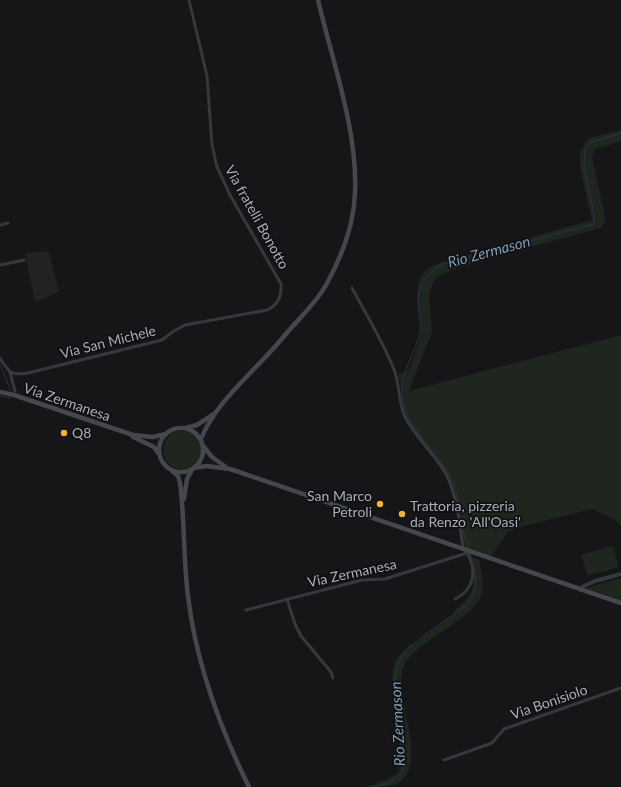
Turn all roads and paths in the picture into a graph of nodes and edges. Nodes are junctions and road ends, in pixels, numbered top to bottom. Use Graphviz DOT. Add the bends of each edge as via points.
graph roads {
  1 [pos="189,0"];
  2 [pos="318,0"];
  3 [pos="8,223"];
  4 [pos="0,225"];
  5 [pos="24,260"];
  6 [pos="0,265"];
  7 [pos="352,288"];
  8 [pos="277,303"];
  9 [pos="0,358"];
  10 [pos="10,372"];
  11 [pos="15,391"];
  12 [pos="0,392"];
  13 [pos="214,414"];
  14 [pos="184,428"];
  15 [pos="126,433"];
  16 [pos="166,434"];
  17 [pos="201,441"];
  18 [pos="160,457"];
  19 [pos="193,469"];
  20 [pos="230,469"];
  21 [pos="172,470"];
  22 [pos="183,507"];
  23 [pos="463,548"];
  24 [pos="467,553"];
  25 [pos="621,574"];
  26 [pos="581,590"];
  27 [pos="288,599"];
  28 [pos="455,599"];
  29 [pos="621,603"];
  30 [pos="246,610"];
  31 [pos="333,678"];
  32 [pos="621,688"];
  33 [pos="444,760"];
  34 [pos="249,787"];
  1 -- 8 [label="street, Via fratelli Bonotto" via="207,76 212,145 217,167 230,195 281,284 281,294"];
  2 -- 13 [label="main road" via="351,133 355,164 352,213 338,261 326,286 264,360"];
  3 -- 4 [label="street"];
  5 -- 6 [label="street"];
  7 -- 23 [label="street" via="393,366 405,416 447,477"];
  8 -- 10 [label="street, Via San Michele" via="267,310 186,325 162,340 28,373"];
  9 -- 10 [label="street"];
  10 -- 11 [label="street"];
  12 -- 15 [label="main road, Via Zermanesa"];
  13 -- 14 [label="main road, Via Zermanesa" via="197,425"];
  13 -- 17 [label="main road"];
  14 -- 16 [label="main road, Via Zermanesa"];
  14 -- 17 [label="main road" via="194,432"];
  15 -- 16 [label="main road, Via Zermanesa" via="150,437"];
  15 -- 18 [label="main road, Via Zermanesa" via="154,447"];
  16 -- 18 [label="main road" via="160,444"];
  17 -- 19 [label="main road" via="202,456"];
  17 -- 20 [label="main road" via="212,456"];
  18 -- 21 [label="main road, Via Zermanesa"];
  19 -- 20 [label="main road" via="206,466"];
  19 -- 21 [label="main road" via="179,472"];
  19 -- 22 [label="main road" via="186,482"];
  20 -- 23 [label="main road"];
  21 -- 22 [label="main road, Via Zermanesa" via="180,481"];
  22 -- 34 [label="main road" via="186,578 196,641 213,704 226,739"];
  23 -- 24 [label="street"];
  23 -- 26 [label="main road"];
  24 -- 27 [label="street, Via Zermanesa" via="386,579 362,580"];
  24 -- 28 [label="street" via="472,582 467,591"];
  25 -- 26 [label="street" via="595,581"];
  26 -- 29 [label="main road"];
  27 -- 30 [label="street, Via Zermanesa"];
  27 -- 31 [label="street" via="298,630"];
  32 -- 33 [label="street, Via Bonisiolo" via="504,729 492,743"];
}
